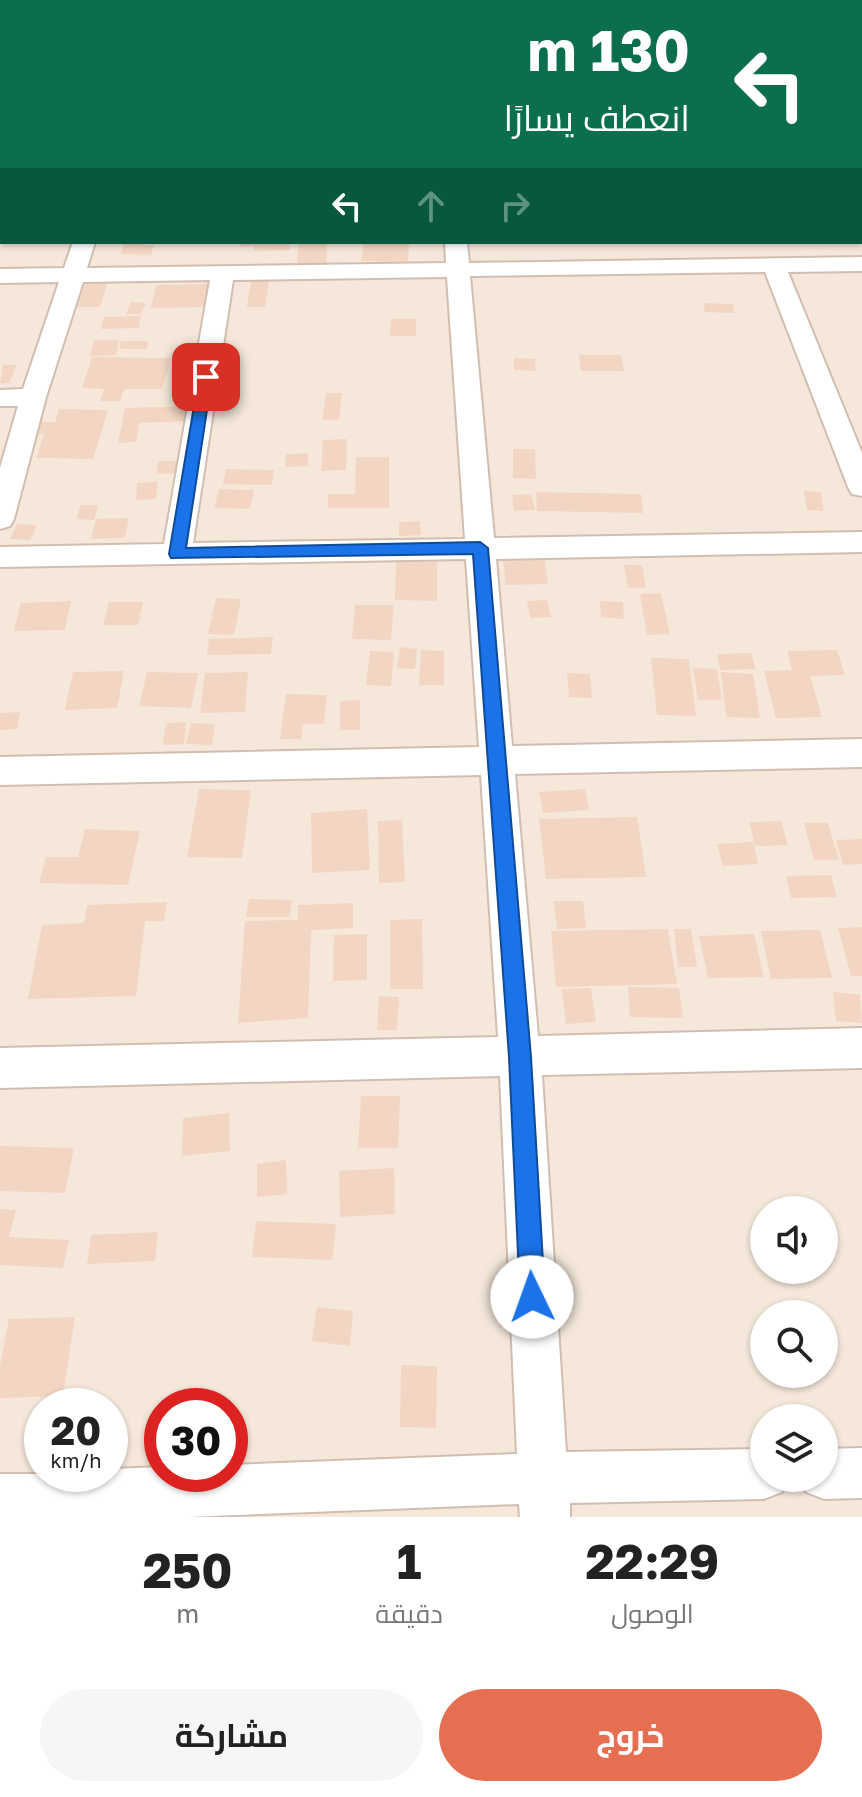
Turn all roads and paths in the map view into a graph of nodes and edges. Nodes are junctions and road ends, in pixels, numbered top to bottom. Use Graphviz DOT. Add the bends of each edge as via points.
graph roads {
  1 [pos="83,244"];
  2 [pos="457,256"];
  3 [pos="862,264"];
  4 [pos="774,265"];
  5 [pos="223,272"];
  6 [pos="75,274"];
  7 [pos="0,276"];
  8 [pos="33,397"];
  9 [pos="0,398"];
  10 [pos="862,487"];
  11 [pos="0,519"];
  12 [pos="862,542"];
  13 [pos="480,548"];
  14 [pos="177,554"];
  15 [pos="0,557"];
  16 [pos="862,753"];
  17 [pos="497,759"];
  18 [pos="0,771"];
  19 [pos="862,1048"];
  20 [pos="520,1057"];
  21 [pos="0,1068"];
  22 [pos="862,1473"];
  23 [pos="838,1474"];
  24 [pos="750,1475"];
  25 [pos="543,1497"];
  26 [pos="0,1499"];
  1 -- 6 [label="street"];
  2 -- 4 [label="street"];
  2 -- 5 [label="street"];
  2 -- 13 [label="street"];
  3 -- 4 [label="street"];
  4 -- 10 [label="street"];
  5 -- 6 [label="street"];
  5 -- 14 [label="street"];
  6 -- 7 [label="street"];
  6 -- 8 [label="street"];
  8 -- 9 [label="street"];
  8 -- 11 [label="street"];
  12 -- 13 [label="street"];
  13 -- 14 [label="street"];
  13 -- 17 [label="street"];
  14 -- 15 [label="street"];
  16 -- 17 [label="street"];
  17 -- 18 [label="street"];
  17 -- 20 [label="street"];
  19 -- 20 [label="street"];
  20 -- 21 [label="street"];
  20 -- 25 [label="street"];
  22 -- 23 [label="street"];
  24 -- 25 [label="street"];
  25 -- 26 [label="street"];
}
